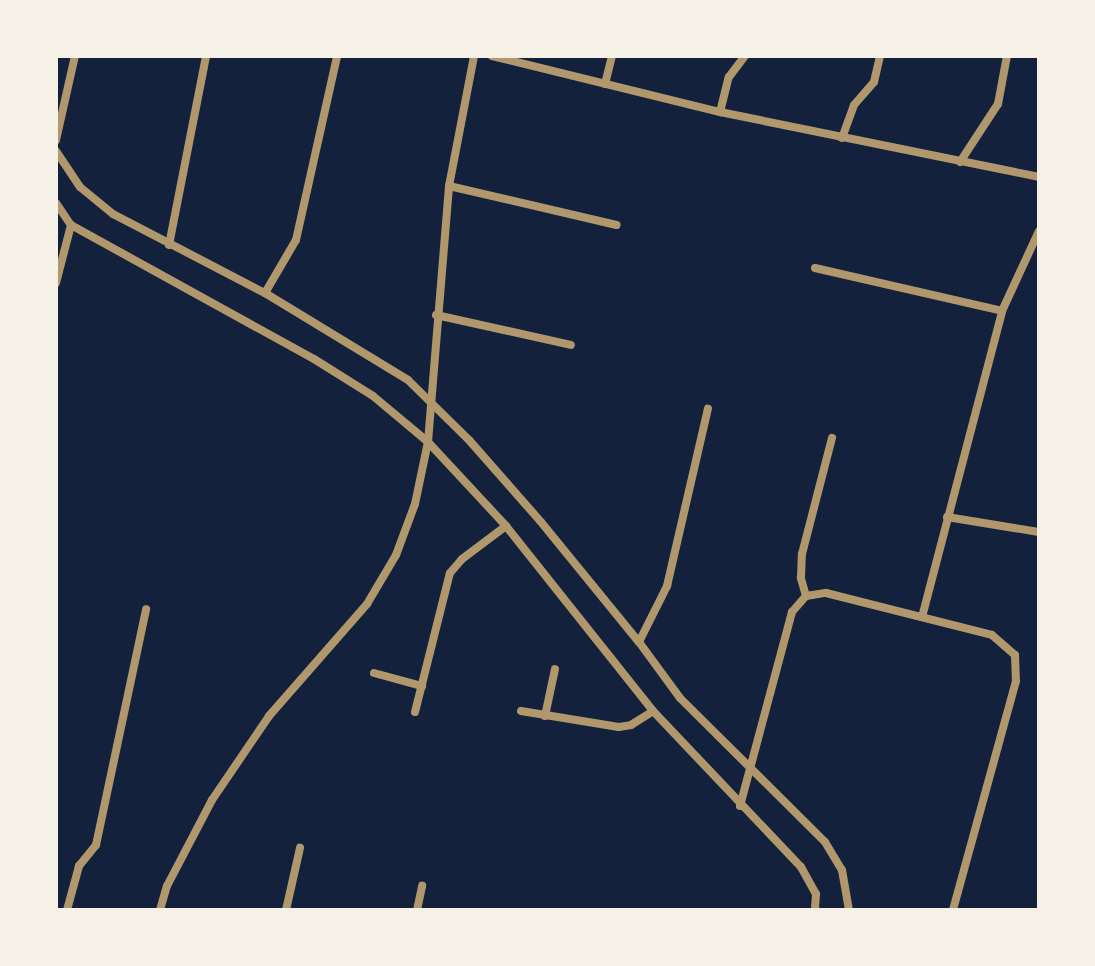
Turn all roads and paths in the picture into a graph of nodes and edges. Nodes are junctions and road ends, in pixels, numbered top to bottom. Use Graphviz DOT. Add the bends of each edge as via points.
graph roads {
  1 [pos="75,56"];
  2 [pos="206,56"];
  3 [pos="337,56"];
  4 [pos="474,56"];
  5 [pos="492,56"];
  6 [pos="612,56"];
  7 [pos="745,56"];
  8 [pos="880,56"];
  9 [pos="1007,56"];
  10 [pos="605,84"];
  11 [pos="720,112"];
  12 [pos="842,138"];
  13 [pos="56,140"];
  14 [pos="56,151"];
  15 [pos="960,162"];
  16 [pos="1039,177"];
  17 [pos="449,186"];
  18 [pos="56,203"];
  19 [pos="71,225"];
  20 [pos="617,225"];
  21 [pos="1039,231"];
  22 [pos="169,245"];
  23 [pos="1034,257"];
  24 [pos="815,268"];
  25 [pos="56,283"];
  26 [pos="265,293"];
  27 [pos="1002,311"];
  28 [pos="436,315"];
  29 [pos="571,345"];
  30 [pos="429,401"];
  31 [pos="708,409"];
  32 [pos="832,438"];
  33 [pos="428,442"];
  34 [pos="947,517"];
  35 [pos="506,526"];
  36 [pos="1039,532"];
  37 [pos="806,596"];
  38 [pos="146,609"];
  39 [pos="922,617"];
  40 [pos="639,642"];
  41 [pos="555,669"];
  42 [pos="374,673"];
  43 [pos="422,686"];
  44 [pos="521,711"];
  45 [pos="653,711"];
  46 [pos="415,712"];
  47 [pos="545,716"];
  48 [pos="751,772"];
  49 [pos="740,806"];
  50 [pos="300,848"];
  51 [pos="422,886"];
  52 [pos="67,910"];
  53 [pos="160,910"];
  54 [pos="286,910"];
  55 [pos="417,910"];
  56 [pos="815,910"];
  57 [pos="849,910"];
  58 [pos="953,910"];
  1 -- 13 [label="street"];
  2 -- 22 [label="street"];
  3 -- 26 [label="street" via="296,240"];
  4 -- 17 [label="street"];
  5 -- 10 [label="street"];
  6 -- 10 [label="street"];
  7 -- 11 [label="street" via="729,77"];
  8 -- 12 [label="street" via="874,82 854,105"];
  9 -- 15 [label="street" via="998,104"];
  10 -- 11 [label="street"];
  11 -- 12 [label="street"];
  12 -- 15 [label="street"];
  14 -- 22 [label="street" via="80,187 113,214"];
  15 -- 16 [label="street"];
  17 -- 20 [label="street"];
  17 -- 28 [label="street"];
  18 -- 19 [label="street"];
  19 -- 25 [label="street"];
  19 -- 33 [label="street" via="314,359 373,396"];
  21 -- 23 [label="street"];
  22 -- 26 [label="street"];
  23 -- 27 [label="street"];
  24 -- 27 [label="street"];
  26 -- 30 [label="street" via="408,380"];
  27 -- 34 [label="street"];
  28 -- 29 [label="street"];
  28 -- 30 [label="street"];
  30 -- 33 [label="street"];
  30 -- 40 [label="street" via="541,522"];
  31 -- 40 [label="street" via="667,586"];
  32 -- 37 [label="street" via="802,554"];
  33 -- 35 [label="street"];
  33 -- 53 [label="street" via="415,504 396,555 367,604 269,716 212,800"];
  34 -- 36 [label="street"];
  34 -- 39 [label="street"];
  35 -- 43 [label="street" via="450,573"];
  35 -- 45 [label="street"];
  37 -- 39 [label="street" via="826,593"];
  37 -- 48 [label="street" via="792,612"];
  38 -- 52 [label="street" via="96,845 79,866"];
  39 -- 58 [label="street" via="992,635 1015,655 1016,681"];
  40 -- 48 [label="street" via="680,698"];
  41 -- 47 [label="street"];
  42 -- 43 [label="street"];
  43 -- 46 [label="street"];
  44 -- 47 [label="street"];
  45 -- 47 [label="street" via="619,727"];
  45 -- 49 [label="street"];
  48 -- 49 [label="street"];
  48 -- 57 [label="street" via="825,842 842,870"];
  49 -- 56 [label="street" via="801,867 816,894"];
  50 -- 54 [label="street"];
  51 -- 55 [label="street"];
}
